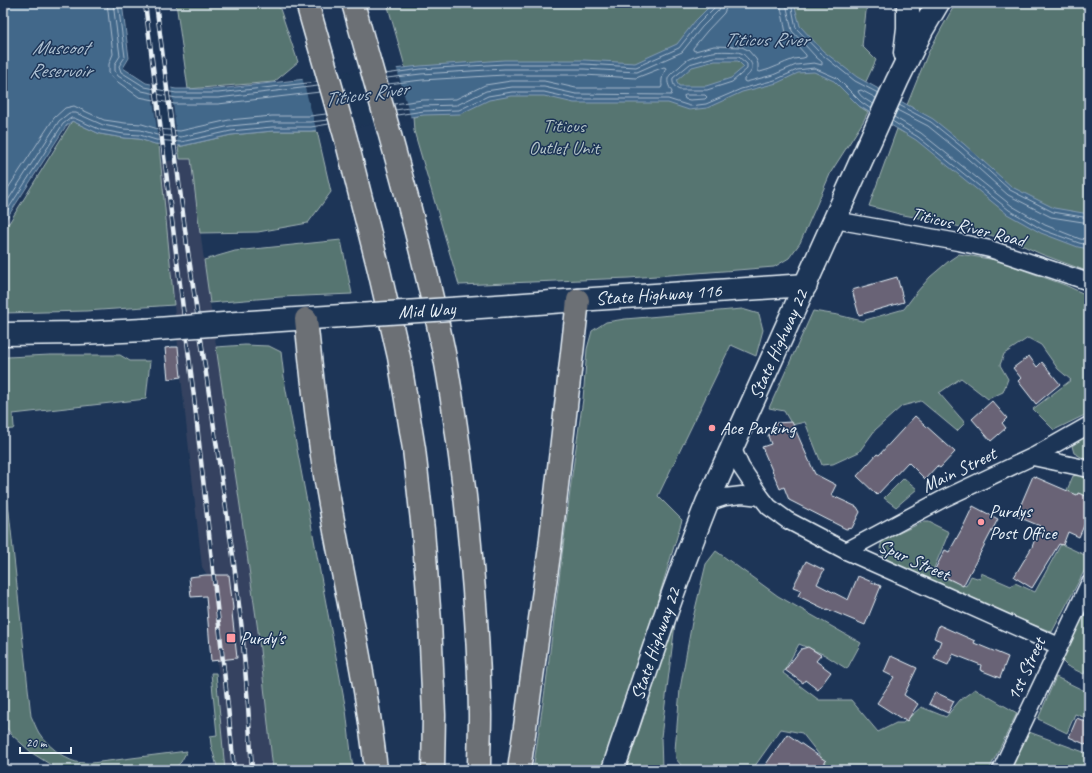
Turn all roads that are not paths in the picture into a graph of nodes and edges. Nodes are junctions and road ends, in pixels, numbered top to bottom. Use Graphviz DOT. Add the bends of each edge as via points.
graph roads {
  1 [pos="307,3"];
  2 [pos="353,3"];
  3 [pos="908,3"];
  4 [pos="938,3"];
  5 [pos="897,81"];
  6 [pos="835,220"];
  7 [pos="1089,282"];
  8 [pos="806,285"];
  9 [pos="578,300"];
  10 [pos="511,305"];
  11 [pos="306,319"];
  12 [pos="3,334"];
  13 [pos="1089,426"];
  14 [pos="732,447"];
  15 [pos="1033,457"];
  16 [pos="1089,469"];
  17 [pos="761,497"];
  18 [pos="707,503"];
  19 [pos="846,551"];
  20 [pos="1089,584"];
  21 [pos="1059,646"];
  22 [pos="376,770"];
  23 [pos="433,770"];
  24 [pos="479,770"];
  25 [pos="519,770"];
  26 [pos="613,770"];
  27 [pos="1001,770"];
  1 -- 23 [label="highway" via="346,139 379,270 397,350 414,449 430,620 434,715"];
  2 -- 24 [label="highway" via="423,259 443,350 459,442 476,624 480,715"];
  3 -- 5 [label="main road" via="905,52"];
  4 -- 5 [label="main road"];
  5 -- 6 [label="main road, State Highway 22"];
  6 -- 7 [label="street, Titicus River Road" via="990,249"];
  6 -- 8 [label="main road, State Highway 22"];
  8 -- 9 [label="main road, State Highway 116"];
  8 -- 14 [label="main road, State Highway 22"];
  9 -- 10 [label="main road, State Highway 116"];
  9 -- 25 [label="highway" via="550,547"];
  10 -- 11 [label="main road, Mid Way, bridge"];
  11 -- 12 [label="main road, Mid Way, bridge" via="144,330"];
  11 -- 22 [label="highway" via="327,486 365,691"];
  13 -- 15 [label="street, Main Street"];
  14 -- 17 [label="street, Spur Street" via="741,467"];
  14 -- 18 [label="main road, State Highway 22"];
  15 -- 16 [label="street"];
  15 -- 19 [label="street, Main Street" via="943,499"];
  17 -- 18 [label="street" via="742,495"];
  17 -- 19 [label="street, Spur Street" via="769,508 787,520"];
  18 -- 26 [label="main road, State Highway 22" via="664,616"];
  19 -- 21 [label="street, Spur Street"];
  20 -- 21 [label="street, 1st Street"];
  21 -- 27 [label="street, 1st Street"];
}
